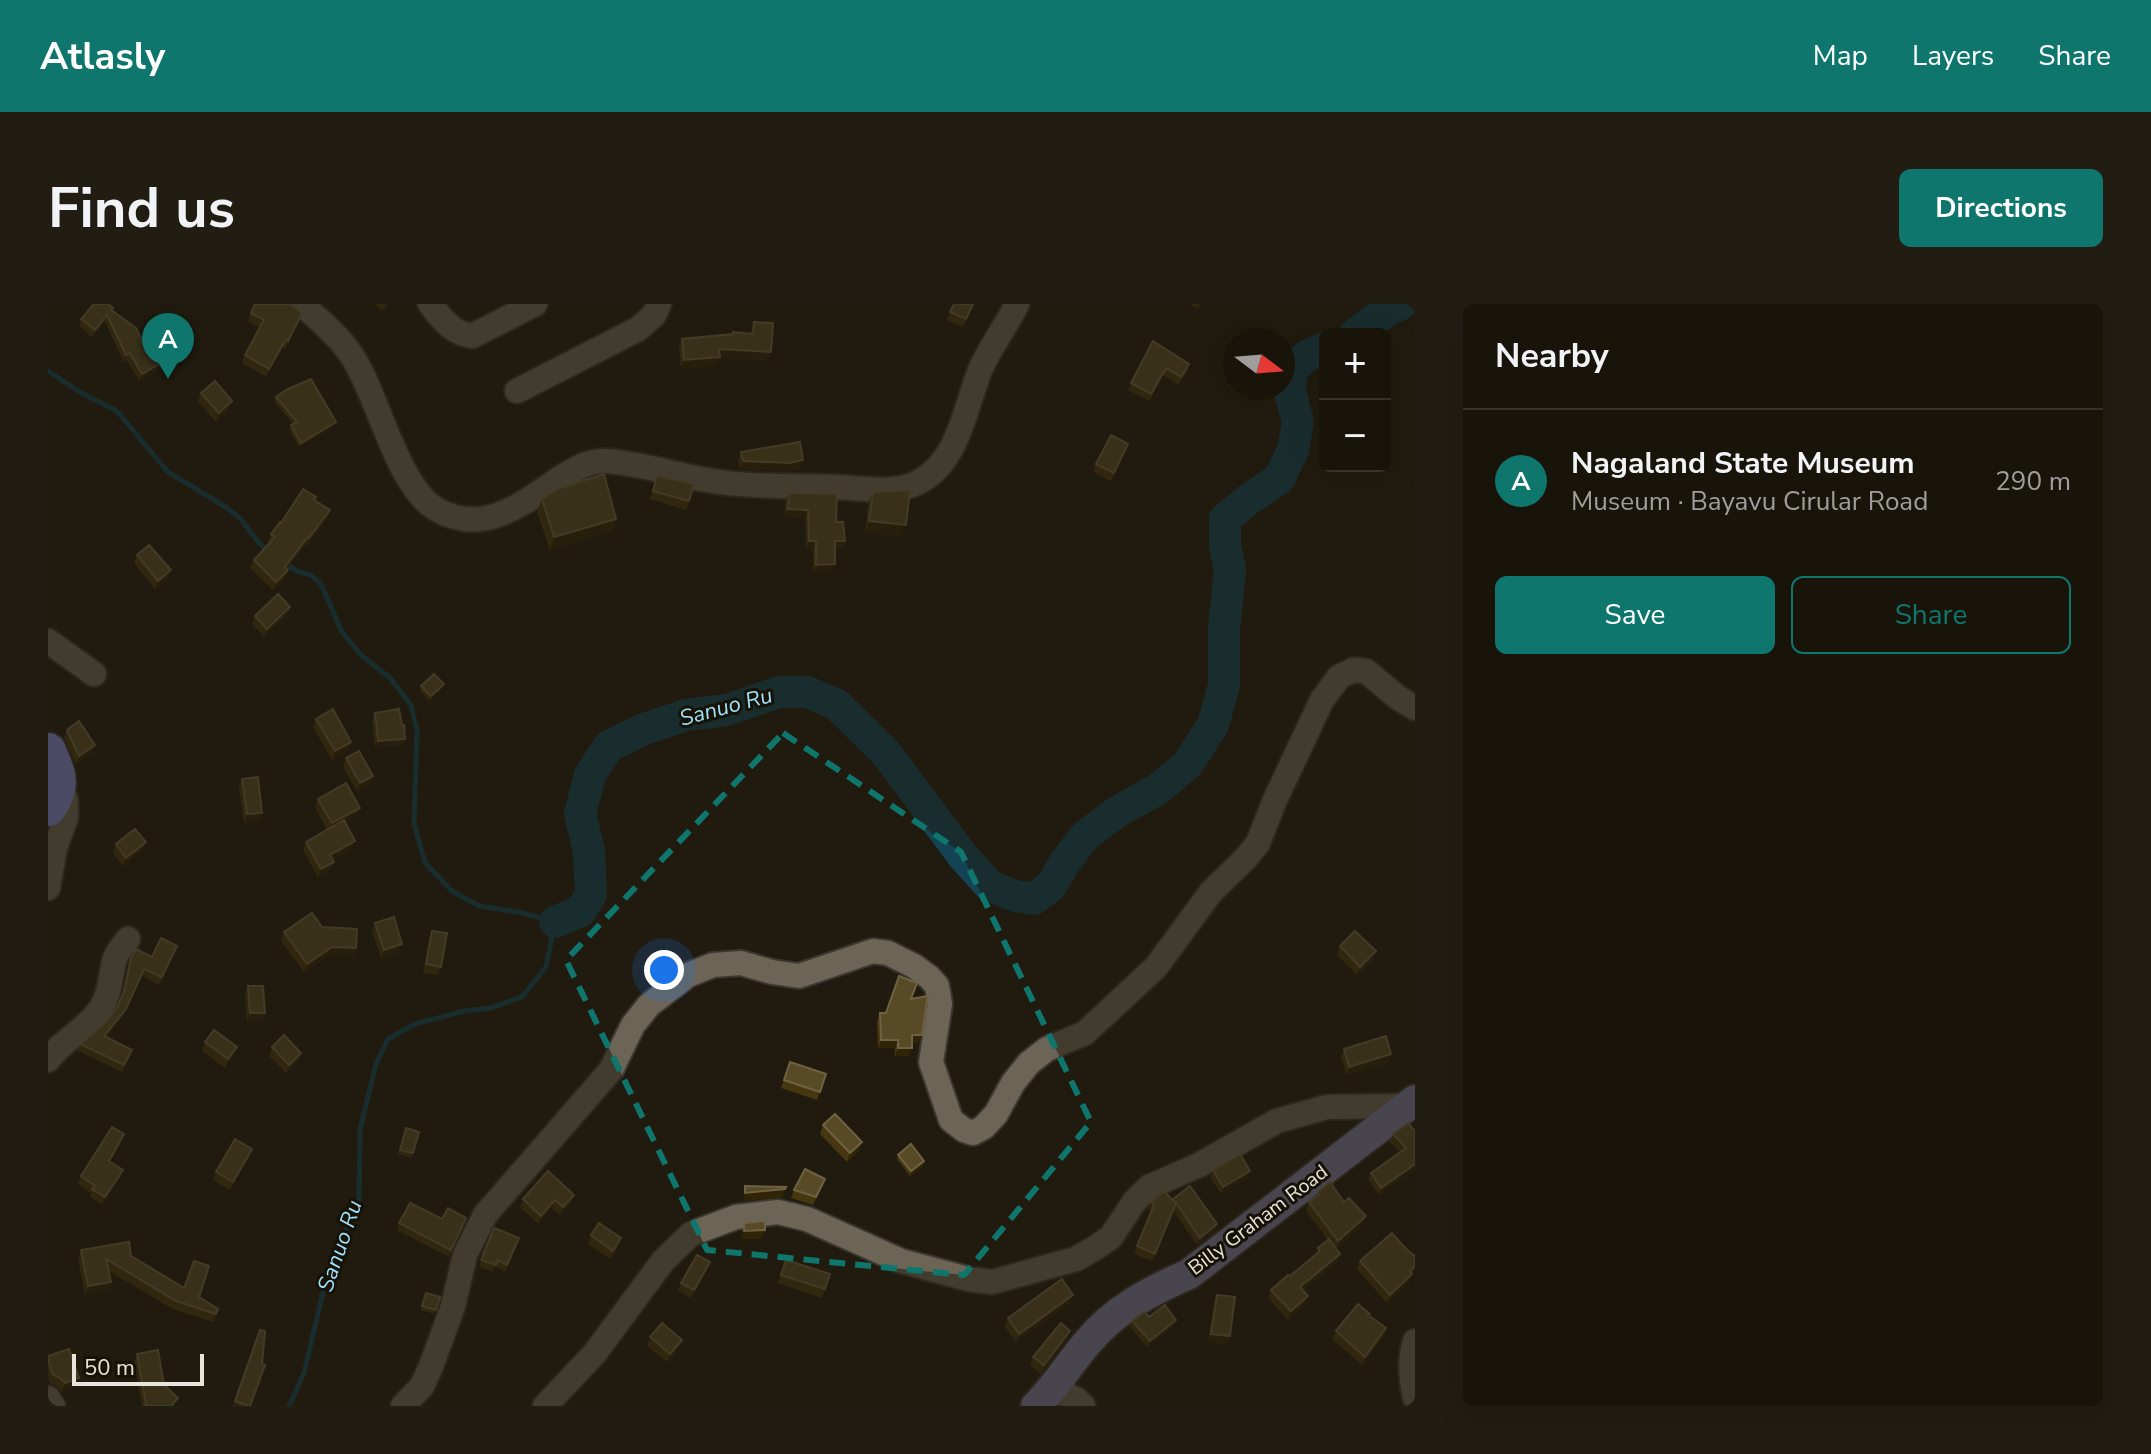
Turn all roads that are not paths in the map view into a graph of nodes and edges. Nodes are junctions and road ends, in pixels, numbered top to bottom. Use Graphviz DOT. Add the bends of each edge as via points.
graph roads {
  1 [pos="302,304"];
  2 [pos="430,304"];
  3 [pos="535,304"];
  4 [pos="659,304"];
  5 [pos="1017,304"];
  6 [pos="517,391"];
  7 [pos="48,641"];
  8 [pos="94,674"];
  9 [pos="1415,708"];
  10 [pos="52,778"];
  11 [pos="48,888"];
  12 [pos="128,939"];
  13 [pos="48,1060"];
  14 [pos="1411,1103"];
  15 [pos="1415,1341"];
  16 [pos="48,1398"];
  17 [pos="1044,1398"];
  18 [pos="1415,1398"];
  19 [pos="53,1406"];
  20 [pos="403,1406"];
  21 [pos="545,1406"];
  22 [pos="1083,1406"];
  1 -- 5 [label="street" via="352,356 415,489 433,507 474,521 501,514 582,464 601,461 743,485 904,488 944,459 966,417 982,365"];
  2 -- 3 [label="street" via="447,325 472,336"];
  4 -- 6 [label="street" via="638,329"];
  7 -- 8 [label="street"];
  9 -- 20 [label="street" via="1366,671 1339,677 1322,700 1247,857 1211,892 1156,967 1085,1033 1029,1063 996,1114 973,1133 951,1120 931,1062 940,1004 937,986 914,966 873,951 799,976 741,963 713,965 688,975 649,1005 611,1070 485,1215 465,1255 432,1364 422,1386"];
  10 -- 11 [label="street" via="66,801 66,818"];
  12 -- 13 [label="street" via="117,954 103,1005"];
  14 -- 17 [label="main road, Billy Graham Road" via="1189,1274 1121,1310 1087,1342"];
  14 -- 21 [label="street" via="1327,1107 1277,1121 1149,1187 1111,1237 1076,1259 992,1282 901,1261 807,1219 778,1212 736,1217 691,1234 663,1261 595,1353"];
  15 -- 18 [label="street"];
  16 -- 19 [label="street"];
  17 -- 22 [label="street" via="1076,1399"];
}
